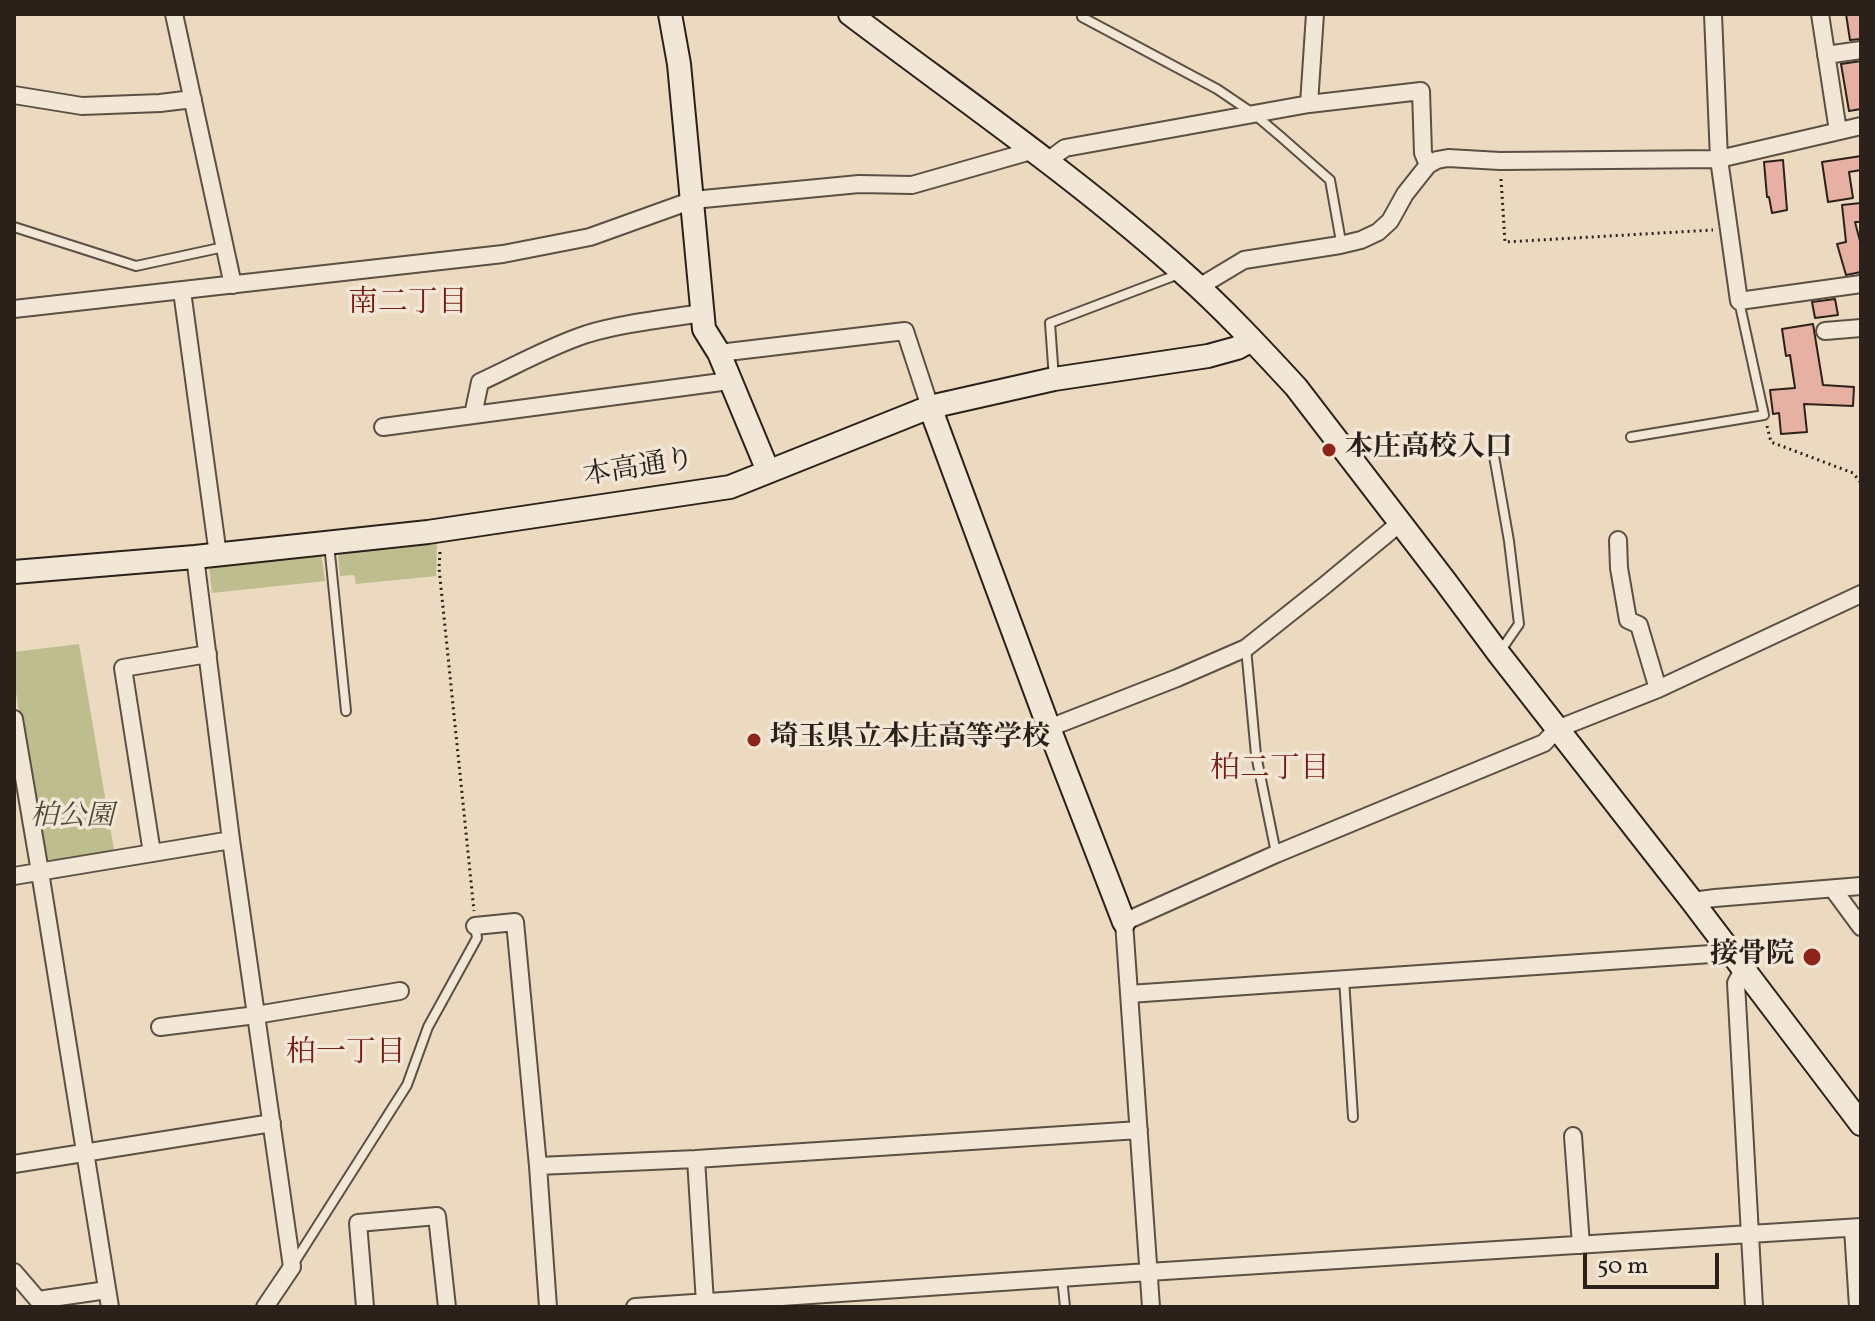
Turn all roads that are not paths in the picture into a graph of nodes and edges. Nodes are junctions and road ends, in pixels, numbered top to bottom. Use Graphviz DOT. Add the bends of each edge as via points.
graph roads {
  1 [pos="174,14"];
  2 [pos="670,14"];
  3 [pos="850,14"];
  4 [pos="1082,14"];
  5 [pos="1315,14"];
  6 [pos="1713,14"];
  7 [pos="1820,14"];
  8 [pos="1861,50"];
  9 [pos="1826,55"];
  10 [pos="14,95"];
  11 [pos="193,99"];
  12 [pos="1309,104"];
  13 [pos="1254,114"];
  14 [pos="1861,126"];
  15 [pos="1838,131"];
  16 [pos="1038,156"];
  17 [pos="1719,159"];
  18 [pos="1428,165"];
  19 [pos="693,200"];
  20 [pos="14,227"];
  21 [pos="1340,245"];
  22 [pos="224,247"];
  23 [pos="1191,280"];
  24 [pos="1861,284"];
  25 [pos="233,285"];
  26 [pos="182,291"];
  27 [pos="1739,301"];
  28 [pos="14,309"];
  29 [pos="702,313"];
  30 [pos="1861,328"];
  31 [pos="1825,331"];
  32 [pos="1252,340"];
  33 [pos="719,353"];
  34 [pos="1054,379"];
  35 [pos="729,381"];
  36 [pos="930,407"];
  37 [pos="473,415"];
  38 [pos="383,427"];
  39 [pos="1631,437"];
  40 [pos="1494,456"];
  41 [pos="768,471"];
  42 [pos="1400,523"];
  43 [pos="1618,540"];
  44 [pos="329,543"];
  45 [pos="207,556"];
  46 [pos="14,572"];
  47 [pos="1861,594"];
  48 [pos="1246,648"];
  49 [pos="208,654"];
  50 [pos="1499,654"];
  51 [pos="1658,689"];
  52 [pos="346,711"];
  53 [pos="14,719"];
  54 [pos="1049,728"];
  55 [pos="1557,729"];
  56 [pos="19,781"];
  57 [pos="231,840"];
  58 [pos="152,853"];
  59 [pos="1276,854"];
  60 [pos="40,872"];
  61 [pos="14,876"];
  62 [pos="1861,886"];
  63 [pos="1833,889"];
  64 [pos="1692,901"];
  65 [pos="1124,922"];
  66 [pos="475,926"];
  67 [pos="1861,927"];
  68 [pos="1727,949"];
  69 [pos="1743,970"];
  70 [pos="1344,978"];
  71 [pos="400,991"];
  72 [pos="1129,994"];
  73 [pos="256,1015"];
  74 [pos="160,1027"];
  75 [pos="1353,1117"];
  76 [pos="272,1123"];
  77 [pos="1861,1124"];
  78 [pos="1139,1130"];
  79 [pos="1573,1136"];
  80 [pos="85,1152"];
  81 [pos="696,1159"];
  82 [pos="14,1164"];
  83 [pos="538,1166"];
  84 [pos="1857,1227"];
  85 [pos="1750,1234"];
  86 [pos="1581,1245"];
  87 [pos="292,1267"];
  88 [pos="14,1272"];
  89 [pos="1148,1272"];
  90 [pos="1062,1278"];
  91 [pos="107,1290"];
  92 [pos="705,1303"];
  93 [pos="110,1307"];
  94 [pos="265,1307"];
  95 [pos="365,1307"];
  96 [pos="447,1307"];
  97 [pos="548,1307"];
  98 [pos="635,1307"];
  99 [pos="1065,1307"];
  100 [pos="1151,1307"];
  101 [pos="1754,1307"];
  102 [pos="1858,1307"];
  1 -- 11 [label="street"];
  2 -- 19 [label="street"];
  3 -- 16 [label="street"];
  4 -- 13 [label="lane"];
  5 -- 12 [label="street"];
  6 -- 17 [label="street"];
  7 -- 9 [label="street"];
  8 -- 9 [label="street"];
  9 -- 15 [label="street"];
  10 -- 11 [label="street" via="82,106"];
  11 -- 22 [label="street"];
  12 -- 13 [label="street"];
  12 -- 18 [label="street" via="1421,91"];
  13 -- 16 [label="street"];
  13 -- 21 [label="lane" via="1330,180"];
  14 -- 15 [label="street"];
  15 -- 17 [label="street"];
  16 -- 19 [label="street" via="912,185 859,184"];
  16 -- 23 [label="street"];
  17 -- 18 [label="street" via="1448,158"];
  17 -- 27 [label="street"];
  18 -- 21 [label="street" via="1378,232"];
  19 -- 25 [label="street" via="590,237 503,254"];
  19 -- 29 [label="street"];
  20 -- 22 [label="lane" via="136,266"];
  21 -- 23 [label="street" via="1244,260"];
  22 -- 25 [label="street"];
  23 -- 32 [label="street"];
  23 -- 34 [label="lane" via="1050,323"];
  24 -- 27 [label="street"];
  25 -- 26 [label="street"];
  26 -- 28 [label="street"];
  26 -- 45 [label="street"];
  27 -- 39 [label="lane" via="1764,415"];
  29 -- 33 [label="street" via="704,329"];
  29 -- 37 [label="street" via="587,334 549,350 480,382"];
  30 -- 31 [label="street"];
  32 -- 34 [label="street, 本高通り" via="1208,356"];
  32 -- 42 [label="street" via="1296,387"];
  33 -- 35 [label="street"];
  33 -- 36 [label="street" via="905,331"];
  34 -- 36 [label="street, 本高通り"];
  35 -- 37 [label="street"];
  35 -- 41 [label="street"];
  36 -- 41 [label="street, 本高通り"];
  36 -- 54 [label="street"];
  37 -- 38 [label="street"];
  40 -- 50 [label="lane" via="1519,624"];
  41 -- 44 [label="street, 本高通り" via="730,487"];
  42 -- 48 [label="street"];
  42 -- 50 [label="street"];
  43 -- 51 [label="street" via="1628,620 1639,625"];
  44 -- 45 [label="street, 本高通り"];
  44 -- 52 [label="lane"];
  45 -- 46 [label="street, 本高通り"];
  45 -- 49 [label="street"];
  47 -- 51 [label="street"];
  48 -- 54 [label="street"];
  48 -- 59 [label="lane" via="1256,755"];
  49 -- 57 [label="street"];
  49 -- 58 [label="street" via="123,668"];
  50 -- 55 [label="street"];
  51 -- 55 [label="street"];
  53 -- 56 [label="street"];
  54 -- 65 [label="street"];
  55 -- 59 [label="street" via="1544,743"];
  55 -- 64 [label="street"];
  56 -- 60 [label="street"];
  57 -- 58 [label="street"];
  57 -- 73 [label="street"];
  58 -- 60 [label="street"];
  59 -- 65 [label="street"];
  60 -- 61 [label="street"];
  60 -- 80 [label="street"];
  62 -- 63 [label="street"];
  63 -- 64 [label="street"];
  63 -- 67 [label="street"];
  64 -- 68 [label="street"];
  65 -- 72 [label="street"];
  66 -- 83 [label="street" via="515,922"];
  66 -- 87 [label="lane" via="477,938 428,1027 407,1085"];
  68 -- 69 [label="street"];
  68 -- 70 [label="street"];
  69 -- 77 [label="street"];
  69 -- 85 [label="street" via="1736,983"];
  70 -- 72 [label="street"];
  70 -- 75 [label="lane"];
  71 -- 73 [label="street"];
  72 -- 78 [label="street"];
  73 -- 74 [label="street"];
  73 -- 76 [label="street"];
  76 -- 80 [label="street"];
  76 -- 87 [label="street"];
  78 -- 81 [label="street"];
  78 -- 89 [label="street"];
  79 -- 86 [label="street"];
  80 -- 82 [label="street"];
  80 -- 91 [label="street"];
  81 -- 83 [label="street"];
  81 -- 92 [label="street"];
  83 -- 97 [label="street"];
  84 -- 85 [label="street"];
  84 -- 102 [label="street"];
  85 -- 86 [label="street"];
  85 -- 101 [label="street"];
  86 -- 89 [label="street"];
  87 -- 94 [label="street"];
  88 -- 91 [label="street" via="38,1300"];
  89 -- 90 [label="street"];
  89 -- 100 [label="street"];
  90 -- 92 [label="street"];
  90 -- 99 [label="lane"];
  91 -- 93 [label="street"];
  92 -- 98 [label="street"];
  95 -- 96 [label="street" via="358,1223 437,1216"];
}
